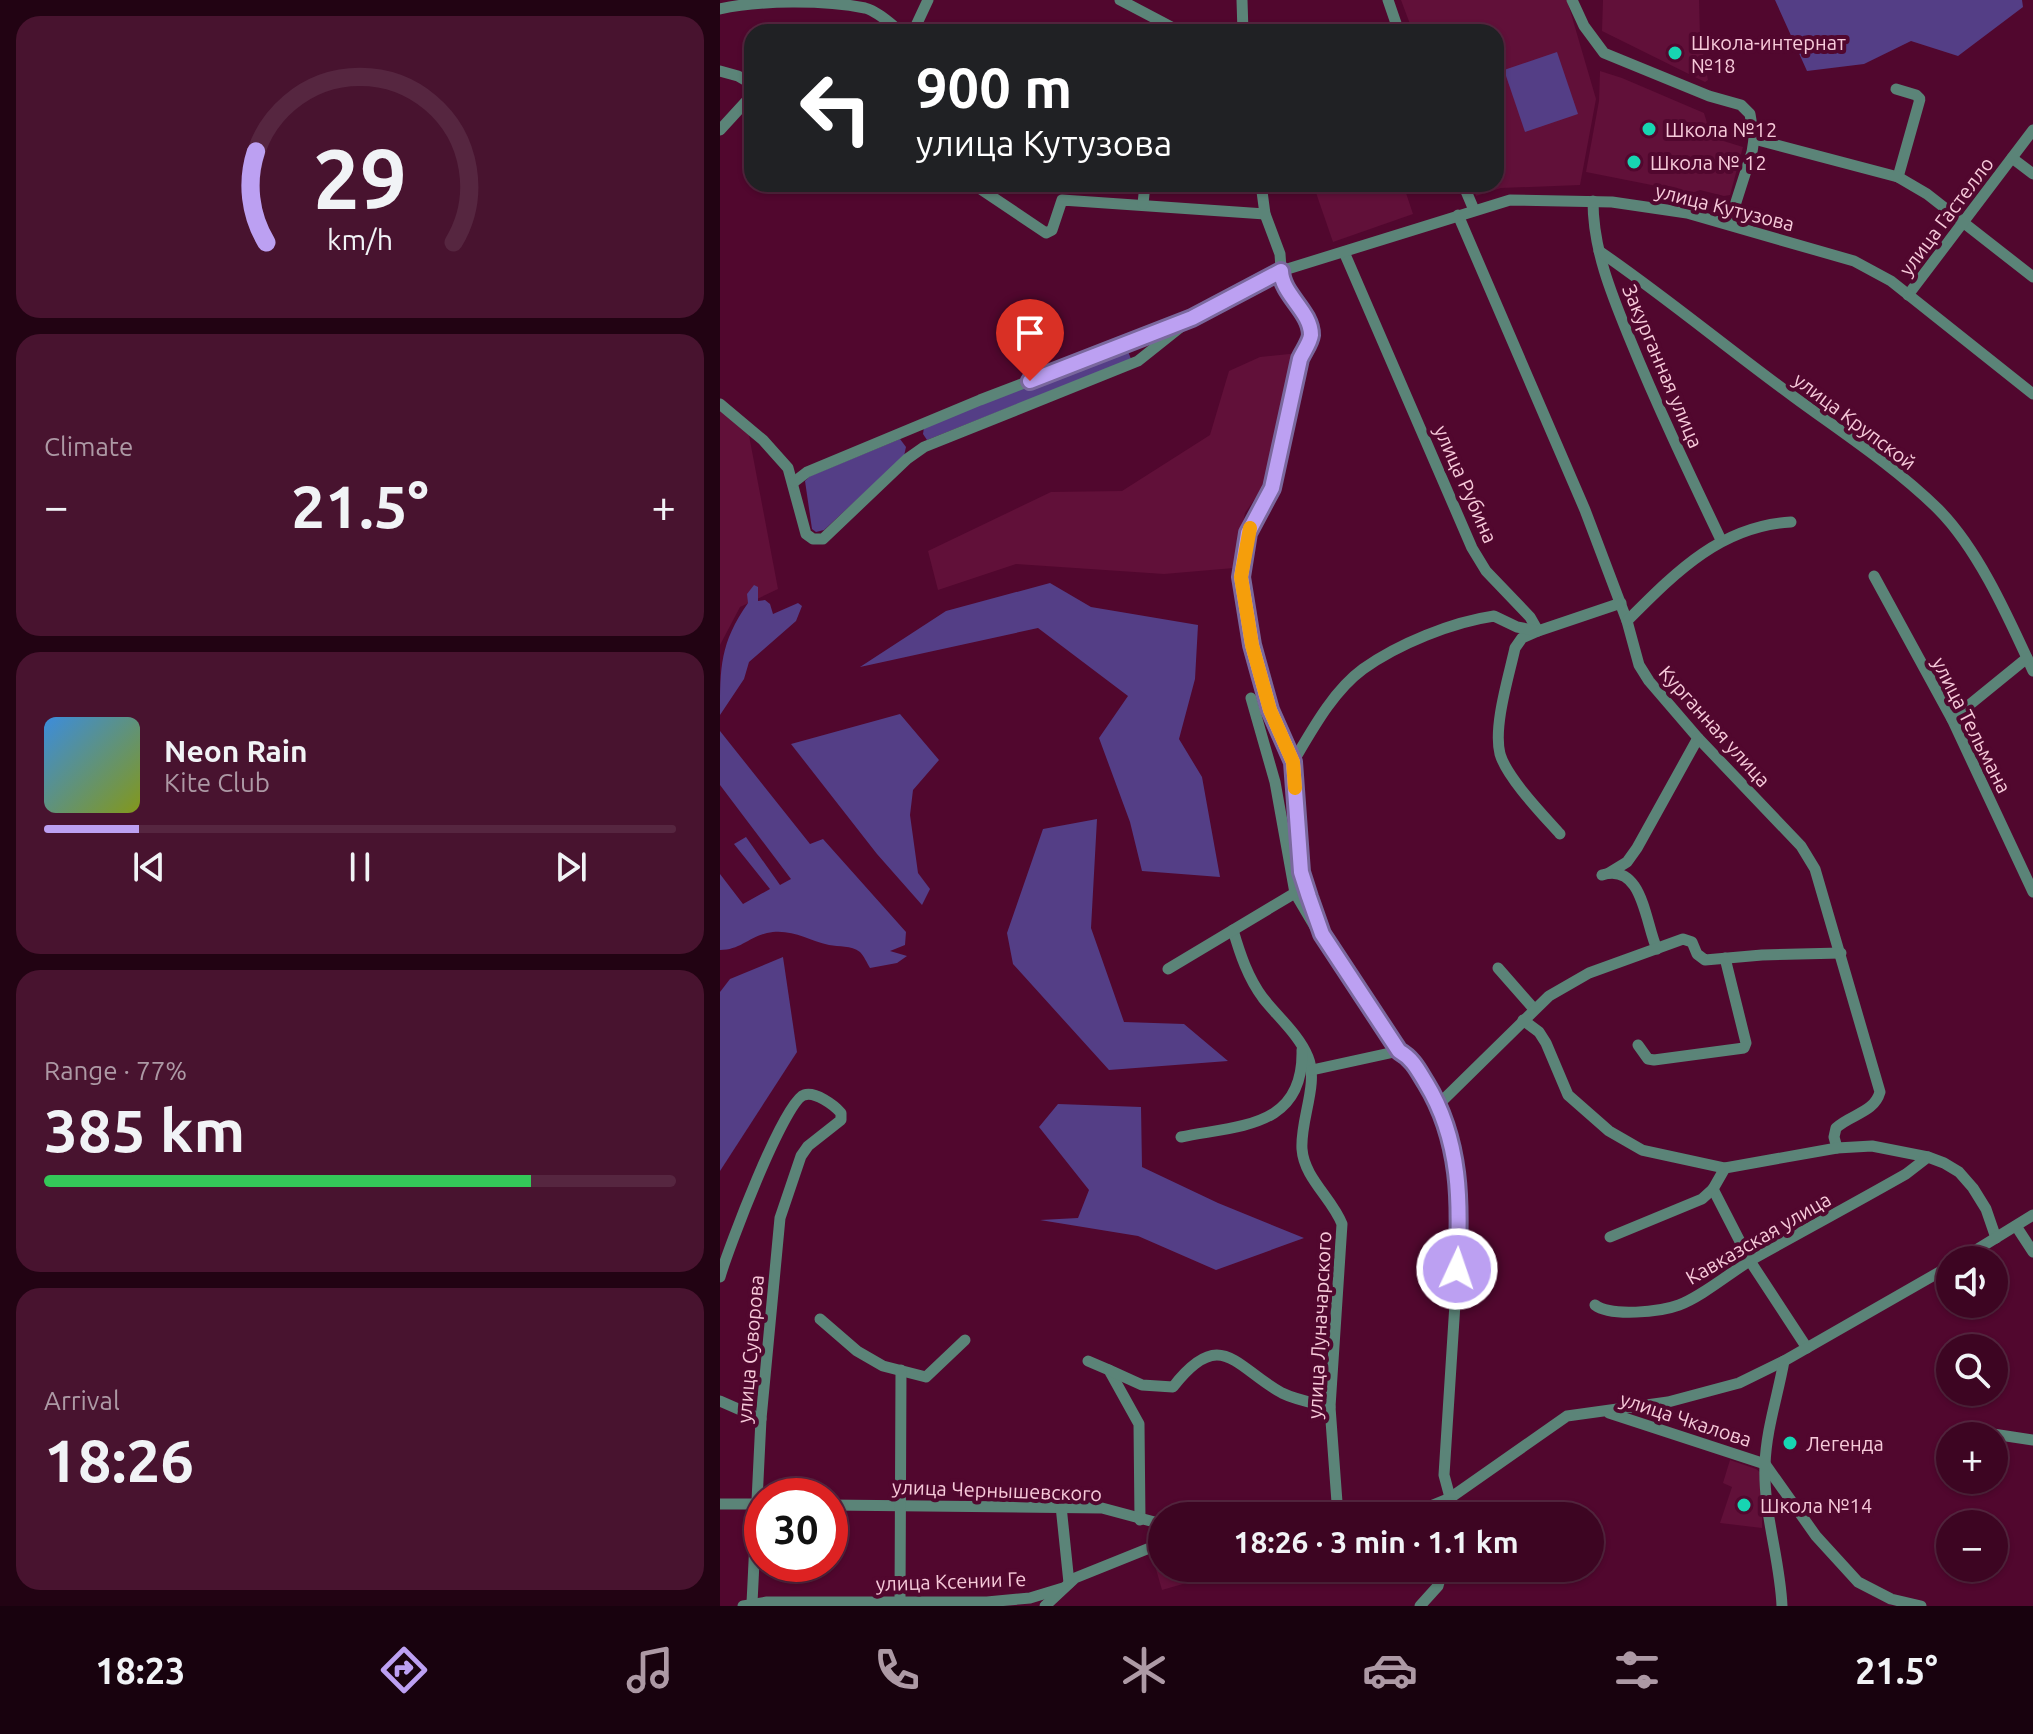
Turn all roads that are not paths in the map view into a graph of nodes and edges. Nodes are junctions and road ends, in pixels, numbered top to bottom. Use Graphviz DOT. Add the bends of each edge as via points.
graph roads {
  1 [pos="928,0"];
  2 [pos="1120,0"];
  3 [pos="1242,0"];
  4 [pos="1388,0"];
  5 [pos="1572,0"];
  6 [pos="799,1"];
  7 [pos="720,9"];
  8 [pos="890,24"];
  9 [pos="917,24"];
  10 [pos="1166,24"];
  11 [pos="1243,24"];
  12 [pos="1396,24"];
  13 [pos="720,71"];
  14 [pos="744,81"];
  15 [pos="1896,89"];
  16 [pos="744,104"];
  17 [pos="720,130"];
  18 [pos="2033,130"];
  19 [pos="1754,139"];
  20 [pos="2012,158"];
  21 [pos="2033,174"];
  22 [pos="1898,177"];
  23 [pos="985,192"];
  24 [pos="1144,192"];
  25 [pos="1262,192"];
  26 [pos="1466,192"];
  27 [pos="1593,201"];
  28 [pos="1143,204"];
  29 [pos="1474,210"];
  30 [pos="1265,214"];
  31 [pos="1458,215"];
  32 [pos="1964,222"];
  33 [pos="1729,224"];
  34 [pos="1599,251"];
  35 [pos="1344,252"];
  36 [pos="1281,271"];
  37 [pos="2033,277"];
  38 [pos="1908,295"];
  39 [pos="1192,318"];
  40 [pos="2033,394"];
  41 [pos="720,404"];
  42 [pos="915,426"];
  43 [pos="924,447"];
  44 [pos="794,482"];
  45 [pos="1791,522"];
  46 [pos="1721,540"];
  47 [pos="1874,576"];
  48 [pos="1621,603"];
  49 [pos="1627,621"];
  50 [pos="1538,631"];
  51 [pos="2027,658"];
  52 [pos="2033,671"];
  53 [pos="1251,698"];
  54 [pos="1952,719"];
  55 [pos="1698,738"];
  56 [pos="1293,762"];
  57 [pos="1560,834"];
  58 [pos="2033,892"];
  59 [pos="1295,893"];
  60 [pos="1233,930"];
  61 [pos="1322,934"];
  62 [pos="1657,949"];
  63 [pos="1841,953"];
  64 [pos="1725,958"];
  65 [pos="1498,968"];
  66 [pos="1168,969"];
  67 [pos="1534,1009"];
  68 [pos="1523,1020"];
  69 [pos="1301,1045"];
  70 [pos="1638,1045"];
  71 [pos="1399,1051"];
  72 [pos="1312,1070"];
  73 [pos="1439,1104"];
  74 [pos="1181,1137"];
  75 [pos="1837,1148"];
  76 [pos="1928,1157"];
  77 [pos="1725,1168"];
  78 [pos="1713,1189"];
  79 [pos="2033,1215"];
  80 [pos="2023,1223"];
  81 [pos="1610,1237"];
  82 [pos="1996,1238"];
  83 [pos="1983,1246"];
  84 [pos="2033,1252"];
  85 [pos="1750,1261"];
  86 [pos="1936,1274"];
  87 [pos="720,1277"];
  88 [pos="1595,1305"];
  89 [pos="820,1319"];
  90 [pos="965,1340"];
  91 [pos="1807,1348"];
  92 [pos="1088,1361"];
  93 [pos="1784,1361"];
  94 [pos="901,1370"];
  95 [pos="1109,1370"];
  96 [pos="720,1401"];
  97 [pos="1330,1407"];
  98 [pos="1604,1411"];
  99 [pos="761,1419"];
  100 [pos="2008,1436"];
  101 [pos="2033,1440"];
  102 [pos="1765,1464"];
  103 [pos="760,1478"];
  104 [pos="1450,1498"];
  105 [pos="1337,1502"];
  106 [pos="1440,1502"];
  107 [pos="1451,1502"];
  108 [pos="720,1504"];
  109 [pos="744,1504"];
  110 [pos="848,1505"];
  111 [pos="900,1505"];
  112 [pos="1061,1506"];
  113 [pos="1140,1520"];
  114 [pos="1148,1521"];
  115 [pos="1148,1549"];
  116 [pos="751,1582"];
  117 [pos="1439,1582"];
  118 [pos="1066,1585"];
  119 [pos="900,1602"];
  120 [pos="748,1605"];
  121 [pos="1045,1606"];
  122 [pos="1420,1606"];
  123 [pos="1782,1606"];
  124 [pos="1921,1606"];
  1 -- 9 [label="street"];
  2 -- 10 [label="street"];
  3 -- 11 [label="street"];
  4 -- 12 [label="street"];
  5 -- 19 [label="street" via="1604,53 1741,105 1750,114"];
  6 -- 7 [label="street" via="745,2"];
  6 -- 8 [label="street" via="868,8"];
  13 -- 14 [label="street"];
  15 -- 22 [label="street" via="1920,99"];
  16 -- 17 [label="street"];
  18 -- 20 [label="street, улица Гастелло"];
  19 -- 22 [label="street"];
  19 -- 33 [label="street"];
  20 -- 21 [label="street, улица Гастелло"];
  20 -- 32 [label="street, улица Гастелло"];
  22 -- 32 [label="street"];
  23 -- 28 [label="street" via="1046,233 1052,230 1062,200"];
  24 -- 28 [label="street"];
  25 -- 30 [label="street"];
  26 -- 29 [label="street"];
  27 -- 29 [label="street, улица Кутузова" via="1510,200"];
  27 -- 33 [label="street, улица Кутузова" via="1635,204"];
  27 -- 34 [label="street, Закурганная улица"];
  28 -- 30 [label="street"];
  29 -- 31 [label="street, улица Кутузова"];
  30 -- 36 [label="street"];
  31 -- 35 [label="street, улица Кутузова"];
  31 -- 48 [label="street, Курганная улица"];
  32 -- 37 [label="street"];
  32 -- 38 [label="street, улица Гастелло"];
  33 -- 38 [label="street, улица Кутузова" via="1854,261"];
  34 -- 46 [label="street, Закурганная улица" via="1650,389"];
  34 -- 51 [label="street, улица Крупской" via="1864,447 1939,510 1970,552"];
  35 -- 36 [label="street, улица Кутузова"];
  35 -- 50 [label="street, улица Рубина" via="1472,548"];
  36 -- 39 [label="street, улица Кутузова"];
  36 -- 56 [label="street" via="1282,283 1311,335 1300,359 1272,488 1248,533 1241,577 1270,710"];
  38 -- 40 [label="street, улица Кутузова"];
  39 -- 42 [label="street, улица Кутузова"];
  39 -- 43 [label="street, улица Кутузова" via="1138,361"];
  41 -- 44 [label="street, улица Кутузова" via="780,458"];
  42 -- 43 [label="street"];
  42 -- 44 [label="street, улица Кутузова"];
  43 -- 44 [label="street, улица Кутузова" via="823,539 806,534"];
  45 -- 46 [label="street" via="1771,523"];
  46 -- 49 [label="street" via="1679,569"];
  47 -- 54 [label="street, улица Тельмана"];
  48 -- 49 [label="street, Курганная улица"];
  48 -- 50 [label="street"];
  49 -- 55 [label="street, Курганная улица" via="1639,665"];
  50 -- 56 [label="street" via="1494,616 1409,644 1363,669 1343,689"];
  50 -- 57 [label="street" via="1515,648 1500,724 1500,755 1528,799"];
  51 -- 52 [label="street, улица Крупской"];
  51 -- 54 [label="street"];
  53 -- 59 [label="street" via="1275,782"];
  54 -- 58 [label="street, улица Тельмана"];
  55 -- 62 [label="street" via="1637,848 1627,862 1606,874 1627,877 1636,887"];
  55 -- 63 [label="street, Курганная улица" via="1809,855"];
  56 -- 61 [label="street" via="1301,872"];
  59 -- 60 [label="street"];
  59 -- 61 [label="street"];
  60 -- 66 [label="street"];
  60 -- 69 [label="street" via="1261,994"];
  61 -- 71 [label="street"];
  62 -- 64 [label="street" via="1688,939 1705,960"];
  62 -- 67 [label="street" via="1578,979"];
  63 -- 64 [label="street"];
  63 -- 75 [label="street, Курганная улица" via="1880,1092 1872,1107 1836,1128"];
  64 -- 70 [label="street" via="1744,1048 1654,1060"];
  65 -- 67 [label="street"];
  67 -- 68 [label="street"];
  68 -- 73 [label="street"];
  68 -- 77 [label="street" via="1546,1043 1568,1095 1609,1131 1642,1150"];
  69 -- 72 [label="street"];
  69 -- 74 [label="street" via="1295,1093 1271,1116"];
  71 -- 72 [label="street"];
  71 -- 73 [label="street" via="1411,1058"];
  72 -- 97 [label="street, улица Луначарского" via="1304,1161 1342,1224"];
  73 -- 104 [label="street" via="1452,1142 1461,1210 1444,1475"];
  75 -- 76 [label="street" via="1872,1146"];
  75 -- 77 [label="street"];
  76 -- 82 [label="street" via="1959,1172 1973,1188"];
  76 -- 85 [label="street, Кавказская улица"];
  77 -- 78 [label="street"];
  78 -- 81 [label="street" via="1702,1199"];
  78 -- 85 [label="street"];
  79 -- 80 [label="street"];
  80 -- 82 [label="street"];
  80 -- 84 [label="street"];
  82 -- 83 [label="street"];
  85 -- 88 [label="street, Кавказская улица" via="1679,1305 1618,1312"];
  85 -- 91 [label="street"];
  86 -- 91 [label="street"];
  87 -- 99 [label="street, улица Суворова" via="729,1246 798,1098 813,1094 837,1108 841,1120 808,1146 784,1200"];
  89 -- 94 [label="street" via="857,1351"];
  90 -- 94 [label="street" via="926,1377"];
  91 -- 93 [label="street"];
  92 -- 95 [label="street"];
  93 -- 98 [label="street" via="1707,1393"];
  93 -- 102 [label="street"];
  94 -- 111 [label="street"];
  95 -- 97 [label="street" via="1142,1385 1173,1387 1197,1362 1227,1356 1281,1392"];
  95 -- 113 [label="street" via="1139,1424"];
  96 -- 99 [label="street"];
  97 -- 105 [label="street, улица Луначарского"];
  98 -- 102 [label="street, улица Чкалова"];
  98 -- 104 [label="street, улица Чкалова" via="1557,1421"];
  99 -- 103 [label="street, улица Суворова"];
  100 -- 101 [label="street"];
  102 -- 123 [label="street"];
  102 -- 124 [label="street, улица Чкалова" via="1816,1536 1858,1582 1891,1599"];
  104 -- 106 [label="street, улица Чкалова"];
  104 -- 107 [label="street"];
  108 -- 109 [label="street"];
  110 -- 111 [label="street, улица Чернышевского"];
  111 -- 112 [label="street, улица Чернышевского"];
  111 -- 119 [label="street"];
  112 -- 113 [label="street, улица Чернышевского" via="1102,1508"];
  112 -- 118 [label="street"];
  113 -- 114 [label="street, улица Чернышевского"];
  115 -- 118 [label="street"];
  116 -- 120 [label="street, улица Суворова"];
  117 -- 122 [label="street"];
  118 -- 119 [label="street, улица Ксении Ге" via="1013,1600"];
  118 -- 121 [label="street"];
  119 -- 120 [label="street, улица Ксении Ге"];
}
